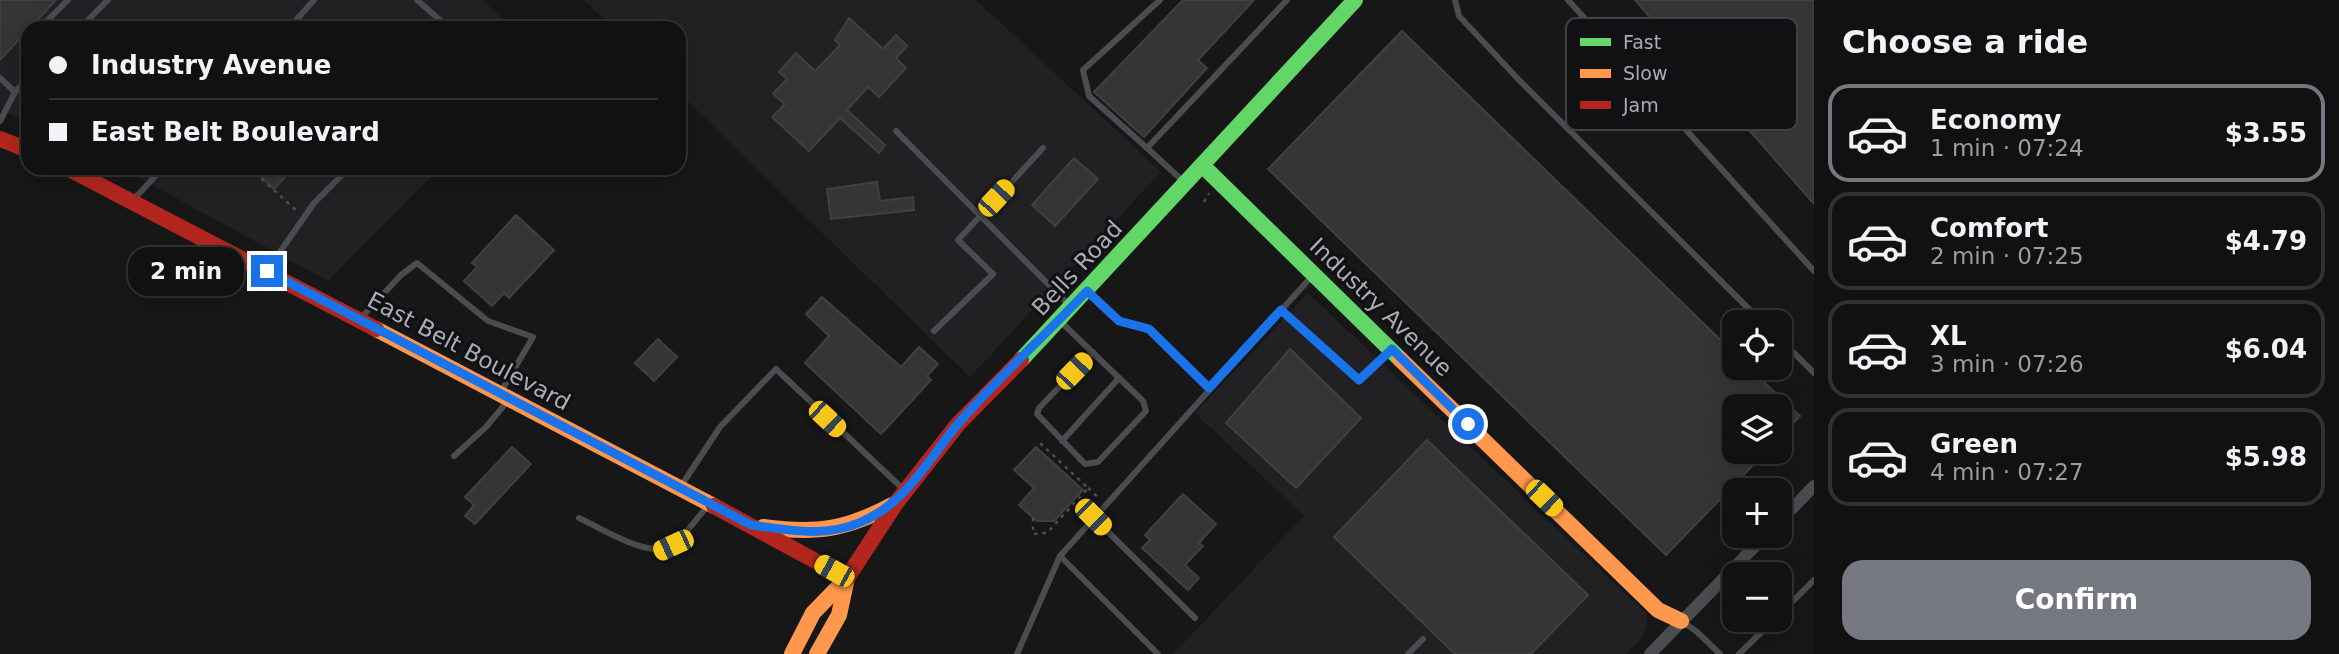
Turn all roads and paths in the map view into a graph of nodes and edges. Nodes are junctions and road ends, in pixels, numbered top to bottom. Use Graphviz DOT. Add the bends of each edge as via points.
graph roads {
  1 [pos="68,0"];
  2 [pos="108,0"];
  3 [pos="314,0"];
  4 [pos="417,0"];
  5 [pos="1160,0"];
  6 [pos="1287,0"];
  7 [pos="1354,0"];
  8 [pos="1455,0"];
  9 [pos="1568,0"];
  10 [pos="1584,18"];
  11 [pos="47,21"];
  12 [pos="87,21"];
  13 [pos="295,21"];
  14 [pos="441,21"];
  15 [pos="0,78"];
  16 [pos="21,86"];
  17 [pos="15,92"];
  18 [pos="0,121"];
  19 [pos="1566,126"];
  20 [pos="1570,130"];
  21 [pos="1686,130"];
  22 [pos="895,131"];
  23 [pos="0,139"];
  24 [pos="21,147"];
  25 [pos="1043,148"];
  26 [pos="1147,148"];
  27 [pos="1203,166"];
  28 [pos="81,175"];
  29 [pos="156,175"];
  30 [pos="257,175"];
  31 [pos="342,175"];
  32 [pos="1186,183"];
  33 [pos="133,200"];
  34 [pos="289,204"];
  35 [pos="981,214"];
  36 [pos="267,271"];
  37 [pos="1814,271"];
  38 [pos="1314,274"];
  39 [pos="1087,291"];
  40 [pos="1072,307"];
  41 [pos="1281,310"];
  42 [pos="1750,310"];
  43 [pos="360,320"];
  44 [pos="1059,321"];
  45 [pos="934,331"];
  46 [pos="1392,349"];
  47 [pos="1792,351"];
  48 [pos="1093,352"];
  49 [pos="1814,373"];
  50 [pos="1119,378"];
  51 [pos="1209,388"];
  52 [pos="505,396"];
  53 [pos="1062,441"];
  54 [pos="1040,443"];
  55 [pos="454,456"];
  56 [pos="1814,486"];
  57 [pos="680,488"];
  58 [pos="1088,488"];
  59 [pos="901,497"];
  60 [pos="710,503"];
  61 [pos="1105,504"];
  62 [pos="1792,509"];
  63 [pos="1093,517"];
  64 [pos="579,518"];
  65 [pos="1034,518"];
  66 [pos="751,525"];
  67 [pos="1753,548"];
  68 [pos="1060,556"];
  69 [pos="847,578"];
  70 [pos="1814,580"];
  71 [pos="1792,602"];
  72 [pos="1195,618"];
  73 [pos="1681,621"];
  74 [pos="1762,632"];
  75 [pos="1423,639"];
  76 [pos="792,654"];
  77 [pos="817,654"];
  78 [pos="1017,654"];
  79 [pos="1158,654"];
  80 [pos="1408,654"];
  81 [pos="1650,654"];
  82 [pos="1720,654"];
  83 [pos="1739,654"];
  1 -- 11 [label="lane"];
  2 -- 12 [label="lane"];
  3 -- 13 [label="lane"];
  4 -- 14 [label="lane"];
  5 -- 26 [label="lane" via="1083,70 1089,96"];
  6 -- 26 [label="lane"];
  7 -- 27 [label="main road, Bells Road"];
  8 -- 19 [label="lane" via="1459,16"];
  9 -- 10 [label="lane"];
  15 -- 17 [label="lane"];
  16 -- 17 [label="lane"];
  17 -- 18 [label="lane"];
  20 -- 42 [label="lane"];
  21 -- 37 [label="lane"];
  22 -- 35 [label="lane"];
  23 -- 24 [label="main road"];
  25 -- 35 [label="lane"];
  26 -- 32 [label="lane"];
  27 -- 32 [label="main road, Bells Road"];
  27 -- 38 [label="main road, Industry Avenue"];
  28 -- 33 [label="main road, East Belt Boulevard"];
  29 -- 33 [label="lane"];
  30 -- 34 [label="path"];
  31 -- 36 [label="lane" via="314,204"];
  32 -- 39 [label="main road, Bells Road"];
  33 -- 36 [label="main road, East Belt Boulevard"];
  35 -- 40 [label="lane"];
  35 -- 45 [label="lane" via="958,240 993,274"];
  36 -- 43 [label="main road, East Belt Boulevard"];
  38 -- 41 [label="lane"];
  38 -- 46 [label="main road, Industry Avenue"];
  39 -- 40 [label="main road, Bells Road"];
  39 -- 51 [label="lane" via="1119,321 1149,329"];
  40 -- 44 [label="main road, Bells Road"];
  41 -- 46 [label="lane" via="1359,380"];
  41 -- 51 [label="lane"];
  43 -- 52 [label="main road, East Belt Boulevard"];
  43 -- 52 [label="lane" via="417,263 488,321 533,337"];
  44 -- 48 [label="lane"];
  44 -- 59 [label="main road, Bells Road" via="958,424"];
  46 -- 73 [label="main road, Industry Avenue" via="1658,610"];
  47 -- 49 [label="lane"];
  48 -- 50 [label="lane"];
  48 -- 53 [label="lane" via="1039,408 1037,414"];
  50 -- 53 [label="lane"];
  50 -- 53 [label="lane" via="1143,401 1146,411 1098,462 1085,464"];
  51 -- 61 [label="lane"];
  52 -- 55 [label="lane" via="486,427"];
  52 -- 57 [label="main road, East Belt Boulevard"];
  54 -- 58 [label="path"];
  56 -- 62 [label="street"];
  57 -- 59 [label="lane" via="720,427 776,369"];
  57 -- 60 [label="main road, East Belt Boulevard"];
  58 -- 61 [label="path"];
  58 -- 65 [label="path" via="1047,533 1033,534"];
  59 -- 66 [label="main road" via="862,522 825,532"];
  59 -- 69 [label="main road, Bells Road"];
  60 -- 64 [label="lane" via="673,545 660,551"];
  60 -- 66 [label="main road, East Belt Boulevard"];
  61 -- 63 [label="lane"];
  63 -- 68 [label="lane"];
  63 -- 72 [label="lane"];
  66 -- 69 [label="main road, East Belt Boulevard"];
  67 -- 73 [label="street"];
  68 -- 78 [label="lane"];
  68 -- 79 [label="lane"];
  69 -- 76 [label="main road" via="813,613"];
  69 -- 77 [label="main road" via="839,615"];
  70 -- 71 [label="lane"];
  73 -- 81 [label="street"];
  73 -- 82 [label="lane"];
  74 -- 83 [label="lane"];
  75 -- 80 [label="lane"];
}
